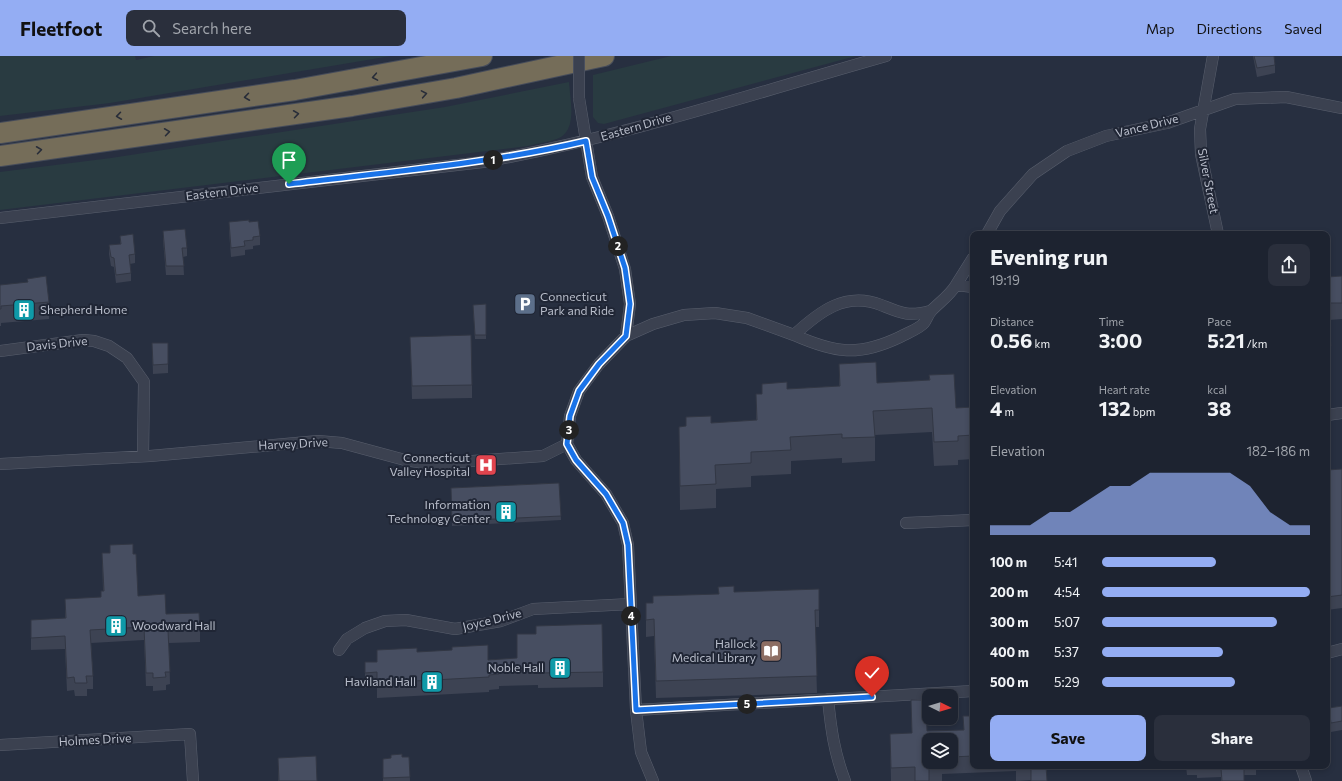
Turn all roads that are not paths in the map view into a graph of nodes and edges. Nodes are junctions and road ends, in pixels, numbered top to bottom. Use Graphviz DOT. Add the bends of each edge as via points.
graph roads {
  1 [pos="482,56"];
  2 [pos="579,56"];
  3 [pos="604,56"];
  4 [pos="886,56"];
  5 [pos="1213,56"];
  6 [pos="1342,108"];
  7 [pos="1202,110"];
  8 [pos="0,133"];
  9 [pos="586,141"];
  10 [pos="0,156"];
  11 [pos="0,218"];
  12 [pos="989,231"];
  13 [pos="1217,231"];
  14 [pos="970,263"];
  15 [pos="956,285"];
  16 [pos="970,287"];
  17 [pos="930,311"];
  18 [pos="794,334"];
  19 [pos="626,336"];
  20 [pos="0,351"];
  21 [pos="1342,413"];
  22 [pos="1330,415"];
  23 [pos="567,444"];
  24 [pos="143,456"];
  25 [pos="0,464"];
  26 [pos="970,520"];
  27 [pos="906,524"];
  28 [pos="631,604"];
  29 [pos="1342,649"];
  30 [pos="339,650"];
  31 [pos="1330,652"];
  32 [pos="970,691"];
  33 [pos="828,699"];
  34 [pos="636,710"];
  35 [pos="0,745"];
  36 [pos="1302,769"];
  37 [pos="193,781"];
  38 [pos="653,781"];
  39 [pos="844,781"];
  40 [pos="1306,781"];
  1 -- 8 [label="highway, one-way" via="295,90"];
  2 -- 9 [label="street, bridge" via="579,98"];
  10 -- 3 [label="highway, one-way" via="352,106 456,88"];
  4 -- 9 [label="street, Eastern Drive"];
  5 -- 7 [label="street, Silver Street"];
  6 -- 7 [label="street, Vance Drive" via="1286,97 1235,99"];
  7 -- 12 [label="street, Vance Drive" via="1166,123 1106,136 1067,151 1033,174 1000,211"];
  7 -- 13 [label="street, Silver Street" via="1201,154"];
  9 -- 11 [label="street, Eastern Drive" via="482,162"];
  9 -- 19 [label="street" via="592,177 625,268 630,304"];
  14 -- 15 [label="street"];
  15 -- 16 [label="street"];
  15 -- 17 [label="street"];
  17 -- 18 [label="street" via="906,315 873,302 846,301 820,313"];
  17 -- 18 [label="street" via="923,324 867,350 842,351"];
  18 -- 19 [label="street" via="747,318 715,313 684,315 653,324"];
  19 -- 23 [label="street" via="599,364 579,391 570,416"];
  20 -- 24 [label="street, Davis Drive" via="83,340 109,346 127,358 144,382"];
  21 -- 22 [label="street"];
  23 -- 24 [label="street, Harvey Drive" via="543,456 431,464 405,460 342,443 318,441"];
  23 -- 28 [label="street" via="576,460 606,494 623,523 628,545"];
  24 -- 25 [label="street, Harvey Drive"];
  26 -- 27 [label="street"];
  28 -- 30 [label="street, Joyce Drive" via="533,609 500,621 455,629 406,620 385,621 347,639"];
  28 -- 34 [label="street"];
  29 -- 31 [label="street"];
  32 -- 33 [label="street"];
  33 -- 34 [label="street"];
  33 -- 39 [label="street" via="831,735"];
  34 -- 38 [label="street" via="641,752"];
  35 -- 37 [label="street, Holmes Drive" via="190,734"];
  36 -- 40 [label="street"];
}
